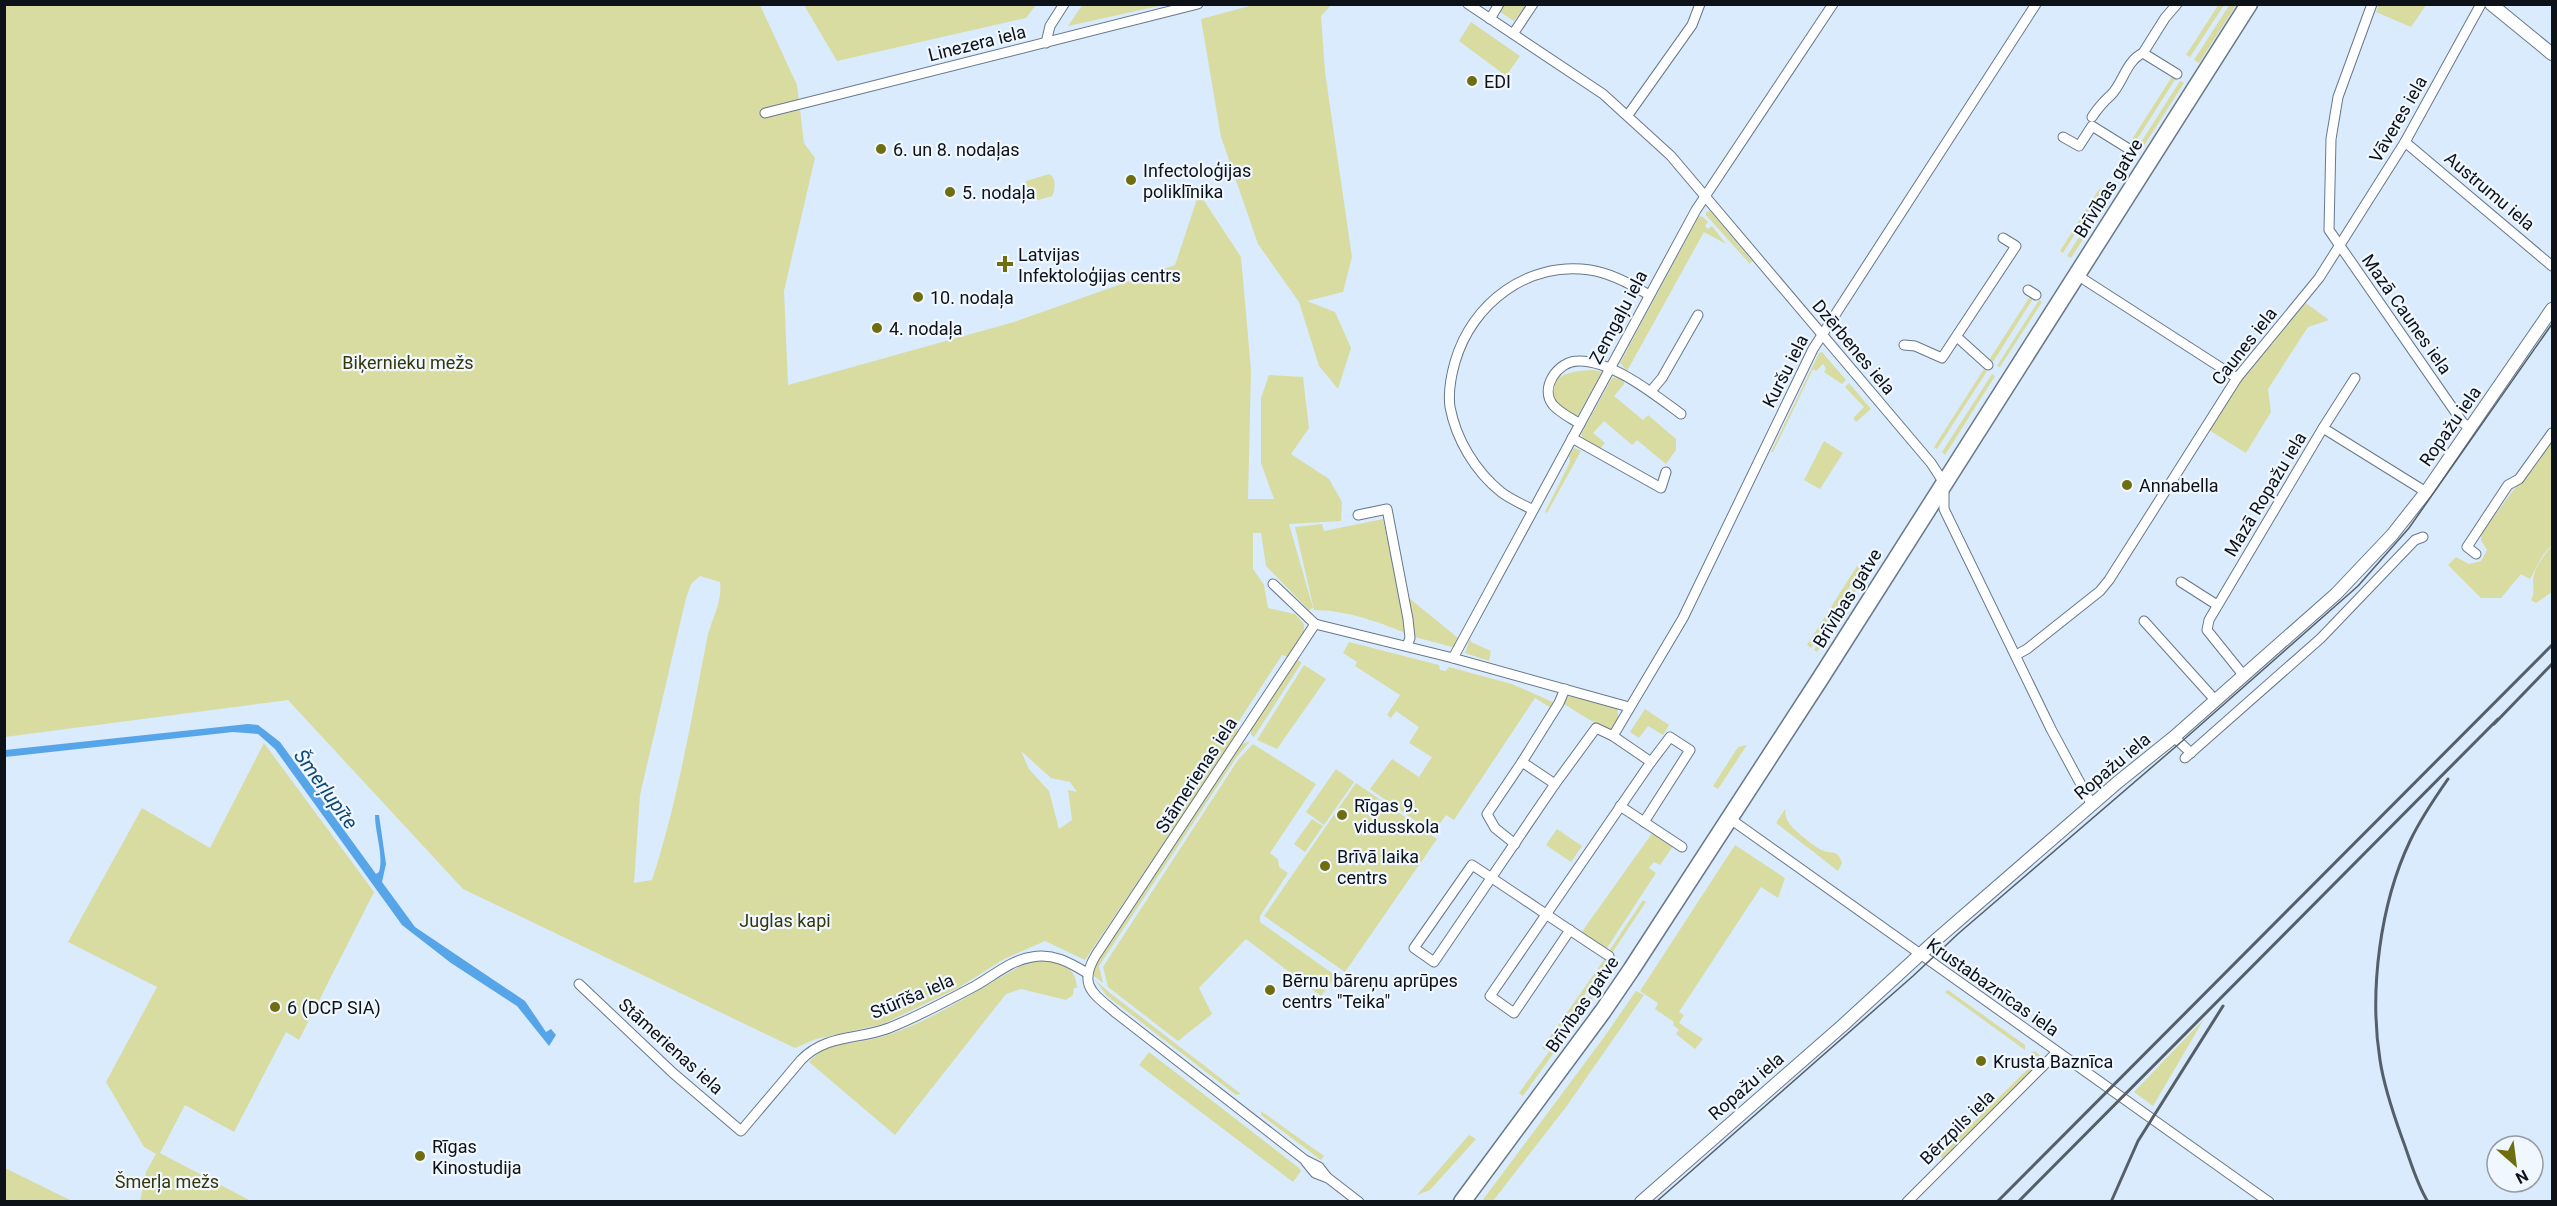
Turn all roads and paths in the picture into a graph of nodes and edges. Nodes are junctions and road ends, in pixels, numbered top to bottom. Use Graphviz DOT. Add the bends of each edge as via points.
graph roads {
  1 [pos="1064,4"];
  2 [pos="1198,4"];
  3 [pos="1468,4"];
  4 [pos="1499,4"];
  5 [pos="1533,4"];
  6 [pos="1700,4"];
  7 [pos="1833,4"];
  8 [pos="2036,4"];
  9 [pos="2177,4"];
  10 [pos="2249,4"];
  11 [pos="2372,4"];
  12 [pos="2481,4"];
  13 [pos="2491,4"];
  14 [pos="1490,19"];
  15 [pos="1513,34"];
  16 [pos="1046,42"];
  17 [pos="2143,53"];
  18 [pos="2553,54"];
  19 [pos="2177,74"];
  20 [pos="765,113"];
  21 [pos="1628,115"];
  22 [pos="2092,117"];
  23 [pos="2063,137"];
  24 [pos="2405,142"];
  25 [pos="2129,149"];
  26 [pos="1705,197"];
  27 [pos="2002,238"];
  28 [pos="2339,247"];
  29 [pos="2553,266"];
  30 [pos="2077,275"];
  31 [pos="1649,295"];
  32 [pos="2553,309"];
  33 [pos="1698,315"];
  34 [pos="1822,335"];
  35 [pos="1957,337"];
  36 [pos="1904,345"];
  37 [pos="1988,365"];
  38 [pos="1609,368"];
  39 [pos="2237,378"];
  40 [pos="2355,378"];
  41 [pos="1651,392"];
  42 [pos="1680,414"];
  43 [pos="1580,424"];
  44 [pos="2323,428"];
  45 [pos="2470,428"];
  46 [pos="2553,433"];
  47 [pos="1572,438"];
  48 [pos="1666,472"];
  49 [pos="1944,483"];
  50 [pos="2426,492"];
  51 [pos="1533,510"];
  52 [pos="1358,515"];
  53 [pos="2423,537"];
  54 [pos="2476,554"];
  55 [pos="2181,582"];
  56 [pos="1274,584"];
  57 [pos="2217,605"];
  58 [pos="2144,621"];
  59 [pos="1315,624"];
  60 [pos="1407,646"];
  61 [pos="2016,655"];
  62 [pos="1453,658"];
  63 [pos="2244,676"];
  64 [pos="1565,689"];
  65 [pos="2216,701"];
  66 [pos="1629,707"];
  67 [pos="1613,736"];
  68 [pos="2174,737"];
  69 [pos="1522,762"];
  70 [pos="1651,762"];
  71 [pos="1555,784"];
  72 [pos="2092,805"];
  73 [pos="1620,806"];
  74 [pos="1729,818"];
  75 [pos="1644,822"];
  76 [pos="1515,844"];
  77 [pos="1682,847"];
  78 [pos="1492,878"];
  79 [pos="1548,915"];
  80 [pos="1570,930"];
  81 [pos="1609,956"];
  82 [pos="1920,956"];
  83 [pos="1087,973"];
  84 [pos="579,984"];
  85 [pos="2057,1052"];
  86 [pos="741,1131"];
  87 [pos="1359,1202"];
  88 [pos="1462,1202"];
  89 [pos="1641,1202"];
  90 [pos="1907,1202"];
  91 [pos="2269,1202"];
  1 -- 16 [label="street" via="1050,26"];
  2 -- 16 [label="street, Linezera iela"];
  3 -- 14 [label="street, Dzērbenes iela"];
  4 -- 14 [label="street"];
  5 -- 15 [label="street"];
  6 -- 21 [label="street" via="1692,25"];
  7 -- 26 [label="street, Zemgaļu iela"];
  8 -- 34 [label="street, Kuršu iela"];
  9 -- 17 [label="street"];
  10 -- 30 [label="highway, Brīvības gatve"];
  11 -- 28 [label="street" via="2338,97 2331,139 2329,230"];
  12 -- 24 [label="street, Vāveres iela"];
  13 -- 18 [label="street"];
  14 -- 15 [label="street, Dzērbenes iela"];
  15 -- 21 [label="street, Dzērbenes iela"];
  16 -- 20 [label="street, Linezera iela"];
  17 -- 19 [label="street"];
  17 -- 22 [label="street"];
  21 -- 26 [label="street, Dzērbenes iela" via="1671,156"];
  23 -- 25 [label="street" via="2079,146 2092,126"];
  24 -- 28 [label="street, Vāveres iela"];
  24 -- 29 [label="street, Austrumu iela"];
  26 -- 31 [label="street, Zemgaļu iela"];
  26 -- 34 [label="street, Dzērbenes iela"];
  27 -- 35 [label="street" via="2016,246"];
  28 -- 39 [label="street, Caunes iela" via="2319,278"];
  28 -- 45 [label="street, Mazā Caunes iela"];
  30 -- 39 [label="street"];
  30 -- 49 [label="highway, Brīvības gatve"];
  31 -- 38 [label="street, Zemgaļu iela"];
  31 -- 51 [label="street" via="1616,277 1591,270 1538,274 1498,295 1470,328 1451,377 1450,405 1457,432 1479,471 1500,491"];
  32 -- 45 [label="street, Ropažu iela"];
  33 -- 41 [label="street"];
  34 -- 49 [label="street, Dzērbenes iela"];
  34 -- 66 [label="street, Kuršu iela" via="1683,618"];
  35 -- 36 [label="street" via="1942,358"];
  35 -- 37 [label="street"];
  38 -- 41 [label="street"];
  38 -- 43 [label="street, Zemgaļu iela"];
  38 -- 43 [label="street" via="1577,361 1564,364 1549,384 1552,403"];
  39 -- 61 [label="street, Caunes iela" via="2109,580"];
  40 -- 44 [label="street"];
  41 -- 42 [label="street"];
  43 -- 47 [label="street, Zemgaļu iela"];
  44 -- 50 [label="street, Mazā Ropažu iela"];
  44 -- 57 [label="street, Mazā Ropažu iela"];
  45 -- 50 [label="street, Ropažu iela"];
  46 -- 54 [label="street" via="2519,479 2508,484 2467,547"];
  47 -- 48 [label="street" via="1661,488"];
  47 -- 51 [label="street, Zemgaļu iela"];
  49 -- 61 [label="street" via="1944,509"];
  49 -- 74 [label="highway, Brīvības gatve"];
  50 -- 63 [label="street, Ropažu iela" via="2356,574"];
  51 -- 62 [label="street, Zemgaļu iela"];
  52 -- 60 [label="street" via="1387,509 1408,619"];
  53 -- 68 [label="street" via="2415,540 2321,638 2188,756"];
  55 -- 57 [label="street"];
  56 -- 59 [label="street"];
  57 -- 63 [label="street, Mazā Ropažu iela" via="2207,630"];
  58 -- 65 [label="street"];
  59 -- 60 [label="street"];
  59 -- 83 [label="street, Stāmerienas iela"];
  60 -- 62 [label="street"];
  61 -- 72 [label="street"];
  62 -- 64 [label="street"];
  63 -- 65 [label="street, Ropažu iela"];
  64 -- 66 [label="street"];
  64 -- 69 [label="street"];
  65 -- 68 [label="street, Ropažu iela"];
  66 -- 67 [label="street, Kuršu iela"];
  67 -- 70 [label="street"];
  67 -- 71 [label="street" via="1596,728"];
  68 -- 72 [label="street, Ropažu iela"];
  69 -- 71 [label="street"];
  69 -- 76 [label="street" via="1487,814 1495,828"];
  70 -- 73 [label="street"];
  70 -- 75 [label="street" via="1670,737 1690,750"];
  71 -- 76 [label="street"];
  72 -- 82 [label="street, Ropažu iela"];
  73 -- 75 [label="street"];
  73 -- 79 [label="street"];
  74 -- 82 [label="street, Krustabaznīcas iela"];
  74 -- 88 [label="highway, Brīvības gatve" via="1603,1011"];
  75 -- 77 [label="street"];
  76 -- 78 [label="street"];
  78 -- 78 [label="street" via="1434,962 1414,948 1472,865"];
  78 -- 79 [label="street"];
  79 -- 80 [label="street"];
  79 -- 80 [label="street" via="1490,996 1514,1013"];
  80 -- 81 [label="street"];
  82 -- 85 [label="street, Krustabaznīcas iela"];
  82 -- 89 [label="street, Ropažu iela"];
  83 -- 86 [label="street, Stūrīša iela" via="1055,957 1029,957 886,1029 826,1042 810,1050"];
  83 -- 87 [label="street" via="1094,994 1116,1013 1305,1160 1315,1173 1326,1176"];
  84 -- 86 [label="street, Stāmerienas iela"];
  85 -- 90 [label="street, Bērzpils iela"];
  85 -- 91 [label="street, Krustabaznīcas iela"];
}
